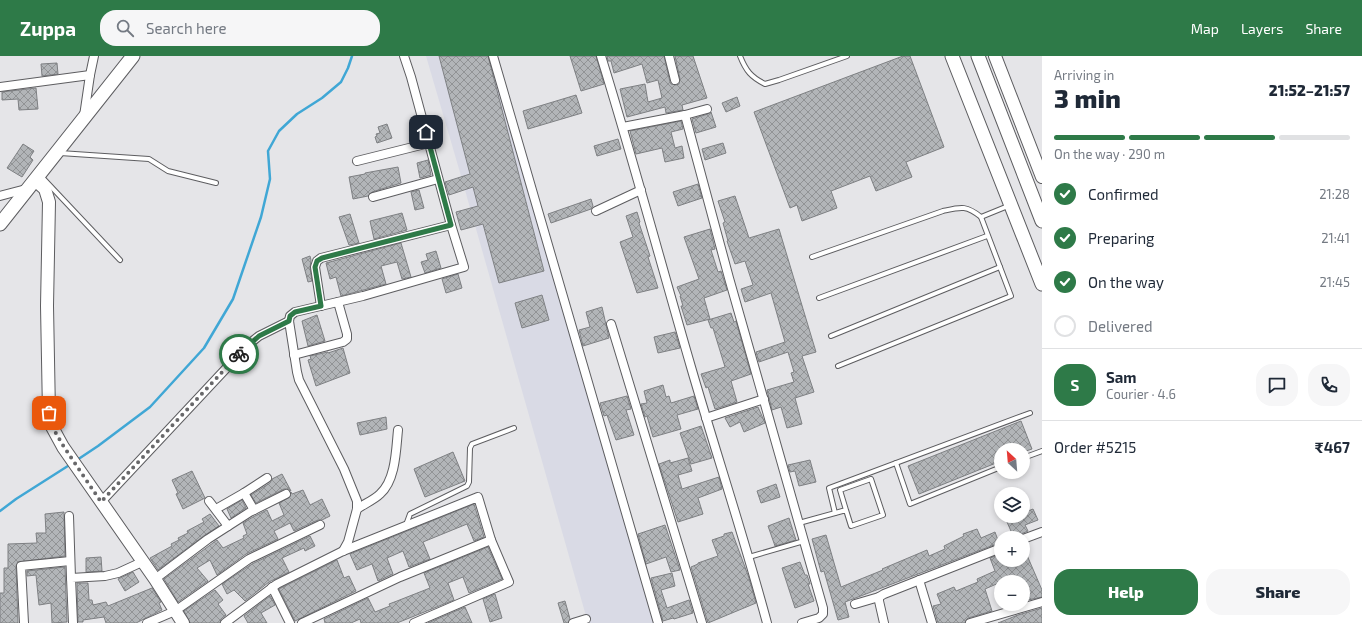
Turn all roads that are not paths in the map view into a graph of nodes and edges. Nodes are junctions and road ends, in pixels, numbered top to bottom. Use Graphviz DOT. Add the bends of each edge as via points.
graph roads {
  1 [pos="94,56"];
  2 [pos="133,56"];
  3 [pos="404,56"];
  4 [pos="493,56"];
  5 [pos="601,56"];
  6 [pos="669,56"];
  7 [pos="740,56"];
  8 [pos="847,56"];
  9 [pos="952,56"];
  10 [pos="978,56"];
  11 [pos="995,56"];
  12 [pos="90,75"];
  13 [pos="675,80"];
  14 [pos="0,87"];
  15 [pos="707,109"];
  16 [pos="685,115"];
  17 [pos="83,119"];
  18 [pos="623,127"];
  19 [pos="429,143"];
  20 [pos="57,152"];
  21 [pos="357,161"];
  22 [pos="1042,177"];
  23 [pos="438,179"];
  24 [pos="34,181"];
  25 [pos="216,183"];
  26 [pos="641,190"];
  27 [pos="0,196"];
  28 [pos="373,197"];
  29 [pos="1011,205"];
  30 [pos="596,211"];
  31 [pos="981,217"];
  32 [pos="1042,221"];
  33 [pos="0,224"];
  34 [pos="451,225"];
  35 [pos="988,236"];
  36 [pos="812,257"];
  37 [pos="120,260"];
  38 [pos="1000,267"];
  39 [pos="1042,284"];
  40 [pos="819,298"];
  41 [pos="338,302"];
  42 [pos="321,306"];
  43 [pos="289,321"];
  44 [pos="611,324"];
  45 [pos="830,336"];
  46 [pos="294,355"];
  47 [pos="838,366"];
  48 [pos="764,399"];
  49 [pos="1030,413"];
  50 [pos="706,418"];
  51 [pos="514,428"];
  52 [pos="398,430"];
  53 [pos="1042,451"];
  54 [pos="1030,455"];
  55 [pos="896,463"];
  56 [pos="994,470"];
  57 [pos="267,478"];
  58 [pos="244,494"];
  59 [pos="286,494"];
  60 [pos="209,501"];
  61 [pos="101,502"];
  62 [pos="216,509"];
  63 [pos="357,509"];
  64 [pos="254,510"];
  65 [pos="846,510"];
  66 [pos="835,513"];
  67 [pos="69,516"];
  68 [pos="799,524"];
  69 [pos="320,525"];
  70 [pos="228,526"];
  71 [pos="406,526"];
  72 [pos="1042,532"];
  73 [pos="1030,536"];
  74 [pos="491,540"];
  75 [pos="804,541"];
  76 [pos="343,551"];
  77 [pos="994,551"];
  78 [pos="749,557"];
  79 [pos="70,561"];
  80 [pos="142,562"];
  81 [pos="71,578"];
  82 [pos="155,579"];
  83 [pos="919,580"];
  84 [pos="272,587"];
  85 [pos="879,597"];
  86 [pos="1042,602"];
  87 [pos="855,604"];
  88 [pos="175,611"];
  89 [pos="586,619"];
  90 [pos="308,622"];
  91 [pos="24,623"];
  92 [pos="73,623"];
  93 [pos="147,623"];
  94 [pos="182,623"];
  95 [pos="225,623"];
  96 [pos="290,623"];
  97 [pos="414,623"];
  98 [pos="573,623"];
  99 [pos="658,623"];
  100 [pos="702,623"];
  101 [pos="767,623"];
  102 [pos="802,623"];
  103 [pos="884,623"];
  104 [pos="932,623"];
  105 [pos="970,623"];
  1 -- 12 [label="street"];
  2 -- 17 [label="main road"];
  3 -- 19 [label="street"];
  4 -- 99 [label="street"];
  5 -- 18 [label="street"];
  6 -- 13 [label="street"];
  7 -- 8 [label="lane" via="753,78 765,84"];
  9 -- 29 [label="main road"];
  10 -- 32 [label="main road"];
  11 -- 22 [label="street"];
  12 -- 14 [label="street"];
  12 -- 17 [label="street"];
  15 -- 16 [label="street"];
  16 -- 18 [label="street"];
  16 -- 48 [label="street"];
  17 -- 20 [label="main road"];
  18 -- 26 [label="street"];
  19 -- 21 [label="street"];
  19 -- 23 [label="street"];
  20 -- 24 [label="main road"];
  20 -- 25 [label="lane" via="149,159 168,171"];
  23 -- 28 [label="street"];
  23 -- 34 [label="street"];
  24 -- 27 [label="street"];
  24 -- 33 [label="main road"];
  24 -- 37 [label="lane"];
  24 -- 61 [label="street" via="45,189 49,202 47,306 51,425"];
  26 -- 30 [label="street"];
  26 -- 50 [label="street"];
  29 -- 31 [label="lane"];
  29 -- 39 [label="main road"];
  31 -- 35 [label="lane"];
  31 -- 36 [label="lane" via="971,209 960,207 943,211"];
  34 -- 41 [label="street" via="464,267"];
  34 -- 42 [label="street" via="317,261 315,267"];
  35 -- 38 [label="lane"];
  35 -- 40 [label="lane"];
  38 -- 45 [label="lane"];
  38 -- 47 [label="lane" via="1011,296"];
  41 -- 42 [label="street"];
  41 -- 46 [label="street" via="347,339"];
  42 -- 43 [label="street" via="295,312"];
  43 -- 46 [label="street"];
  43 -- 61 [label="street" via="249,344"];
  44 -- 100 [label="street"];
  46 -- 63 [label="street" via="299,380 344,470 357,501"];
  48 -- 50 [label="street"];
  48 -- 68 [label="street"];
  49 -- 55 [label="lane"];
  50 -- 78 [label="street"];
  51 -- 71 [label="lane" via="472,444 467,486 410,514"];
  52 -- 63 [label="street" via="394,465 388,484 381,494"];
  53 -- 54 [label="lane"];
  55 -- 56 [label="lane" via="910,504"];
  55 -- 66 [label="lane" via="828,488"];
  57 -- 58 [label="street"];
  58 -- 62 [label="street"];
  58 -- 64 [label="street"];
  59 -- 64 [label="street"];
  60 -- 62 [label="street"];
  61 -- 80 [label="street"];
  62 -- 70 [label="street"];
  63 -- 76 [label="street"];
  64 -- 70 [label="street"];
  65 -- 65 [label="lane" via="851,526 883,515 871,479 840,490"];
  65 -- 66 [label="lane"];
  66 -- 68 [label="lane"];
  67 -- 79 [label="street"];
  68 -- 75 [label="street"];
  69 -- 88 [label="street" via="249,559"];
  70 -- 82 [label="street" via="208,538"];
  71 -- 74 [label="street" via="478,497"];
  71 -- 76 [label="street"];
  72 -- 73 [label="street"];
  74 -- 90 [label="street" via="400,577"];
  74 -- 97 [label="street" via="509,582"];
  75 -- 78 [label="lane"];
  75 -- 102 [label="street" via="823,614 819,618"];
  76 -- 84 [label="street"];
  77 -- 83 [label="street"];
  78 -- 101 [label="street"];
  79 -- 81 [label="street"];
  79 -- 91 [label="street" via="21,566"];
  80 -- 81 [label="street" via="112,575"];
  80 -- 82 [label="street"];
  81 -- 92 [label="street"];
  82 -- 88 [label="street"];
  83 -- 85 [label="street"];
  83 -- 104 [label="street"];
  84 -- 95 [label="street"];
  84 -- 96 [label="street"];
  85 -- 87 [label="street"];
  85 -- 103 [label="street"];
  86 -- 105 [label="street"];
  88 -- 93 [label="street"];
  88 -- 94 [label="street"];
  89 -- 98 [label="street"];
}
